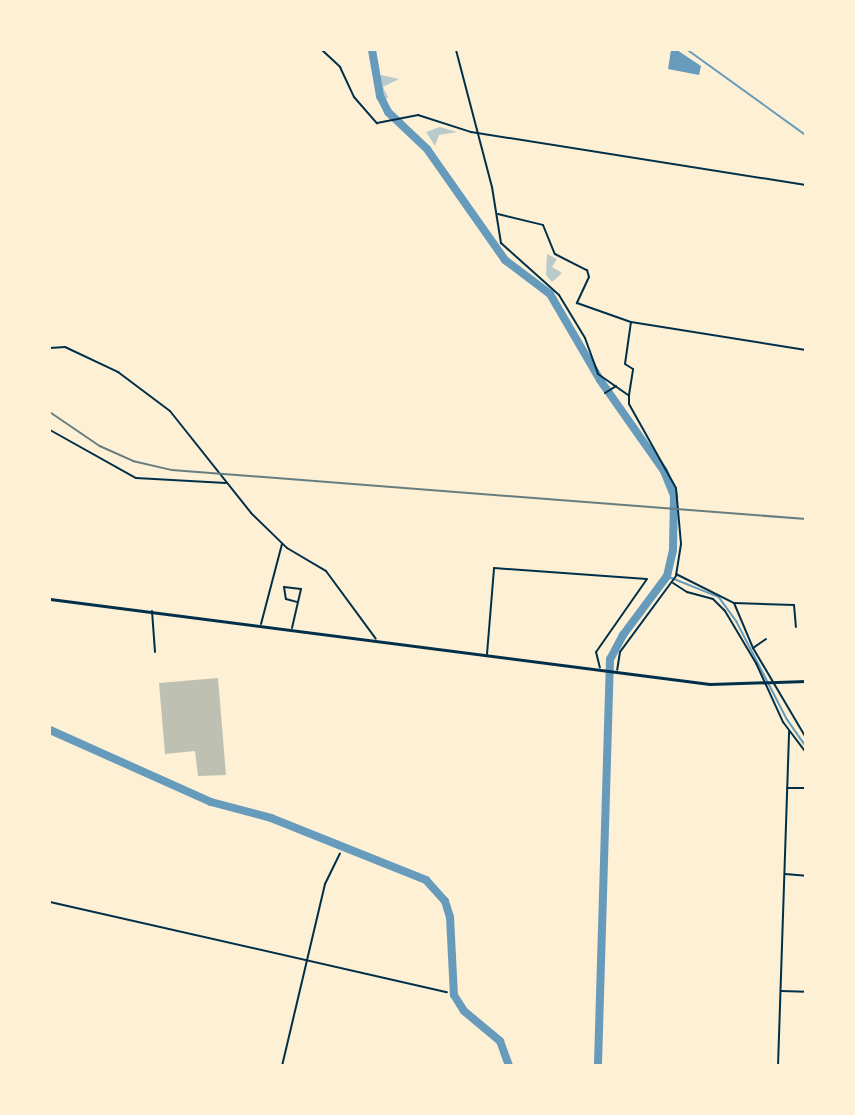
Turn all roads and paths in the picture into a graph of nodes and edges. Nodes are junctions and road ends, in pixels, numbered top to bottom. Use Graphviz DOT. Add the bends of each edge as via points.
graph roads {
  1 [pos="322,50"];
  2 [pos="456,50"];
  3 [pos="476,133"];
  4 [pos="806,185"];
  5 [pos="498,214"];
  6 [pos="631,322"];
  7 [pos="50,348"];
  8 [pos="806,350"];
  9 [pos="616,386"];
  10 [pos="605,393"];
  11 [pos="629,396"];
  12 [pos="50,430"];
  13 [pos="226,483"];
  14 [pos="282,544"];
  15 [pos="676,575"];
  16 [pos="673,582"];
  17 [pos="50,598"];
  18 [pos="297,602"];
  19 [pos="734,603"];
  20 [pos="152,611"];
  21 [pos="261,624"];
  22 [pos="796,627"];
  23 [pos="292,628"];
  24 [pos="376,639"];
  25 [pos="766,639"];
  26 [pos="753,648"];
  27 [pos="155,652"];
  28 [pos="487,654"];
  29 [pos="602,669"];
  30 [pos="616,670"];
  31 [pos="806,681"];
  32 [pos="775,683"];
  33 [pos="765,684"];
  34 [pos="789,730"];
  35 [pos="806,738"];
  36 [pos="806,752"];
  37 [pos="787,788"];
  38 [pos="806,788"];
  39 [pos="340,853"];
  40 [pos="784,874"];
  41 [pos="806,876"];
  42 [pos="50,903"];
  43 [pos="307,960"];
  44 [pos="781,991"];
  45 [pos="447,992"];
  46 [pos="806,992"];
  47 [pos="282,1065"];
  48 [pos="778,1065"];
  1 -- 3 [label="street" via="340,67 354,97 373,120 385,122 418,115"];
  2 -- 3 [label="street"];
  3 -- 4 [label="street"];
  3 -- 5 [label="street"];
  5 -- 6 [label="street" via="546,227 555,254 589,274 577,303"];
  5 -- 9 [label="street" via="498,234 506,250 559,295 585,338 598,374"];
  6 -- 8 [label="street"];
  6 -- 11 [label="street" via="625,364 633,369"];
  7 -- 13 [label="street" via="65,347 118,372 170,411 221,471"];
  9 -- 10 [label="street"];
  9 -- 11 [label="street"];
  11 -- 15 [label="street" via="629,404 676,488 681,544"];
  12 -- 13 [label="street" via="136,478"];
  13 -- 14 [label="street"];
  14 -- 21 [label="street"];
  14 -- 24 [label="street" via="326,571"];
  15 -- 16 [label="street"];
  15 -- 19 [label="street"];
  16 -- 30 [label="street" via="620,652"];
  16 -- 33 [label="street" via="687,592 711,598 725,611"];
  17 -- 20 [label="highway"];
  18 -- 18 [label="street" via="301,589 284,586 286,599"];
  18 -- 23 [label="street"];
  19 -- 22 [label="street" via="794,605"];
  19 -- 26 [label="street"];
  20 -- 21 [label="highway"];
  20 -- 27 [label="street"];
  21 -- 23 [label="highway"];
  23 -- 24 [label="highway"];
  24 -- 28 [label="highway"];
  25 -- 26 [label="street"];
  26 -- 32 [label="street"];
  28 -- 29 [label="highway"];
  28 -- 29 [label="street" via="494,568 647,579 596,652"];
  29 -- 30 [label="highway"];
  30 -- 33 [label="highway" via="710,684"];
  31 -- 32 [label="highway"];
  32 -- 33 [label="highway"];
  32 -- 35 [label="street"];
  33 -- 34 [label="street"];
  34 -- 36 [label="street"];
  34 -- 37 [label="street"];
  37 -- 38 [label="street"];
  37 -- 40 [label="street"];
  39 -- 43 [label="street" via="324,884"];
  40 -- 41 [label="street"];
  40 -- 44 [label="street"];
  42 -- 43 [label="street"];
  43 -- 45 [label="street"];
  43 -- 47 [label="street"];
  44 -- 46 [label="street"];
  44 -- 48 [label="street"];
}
